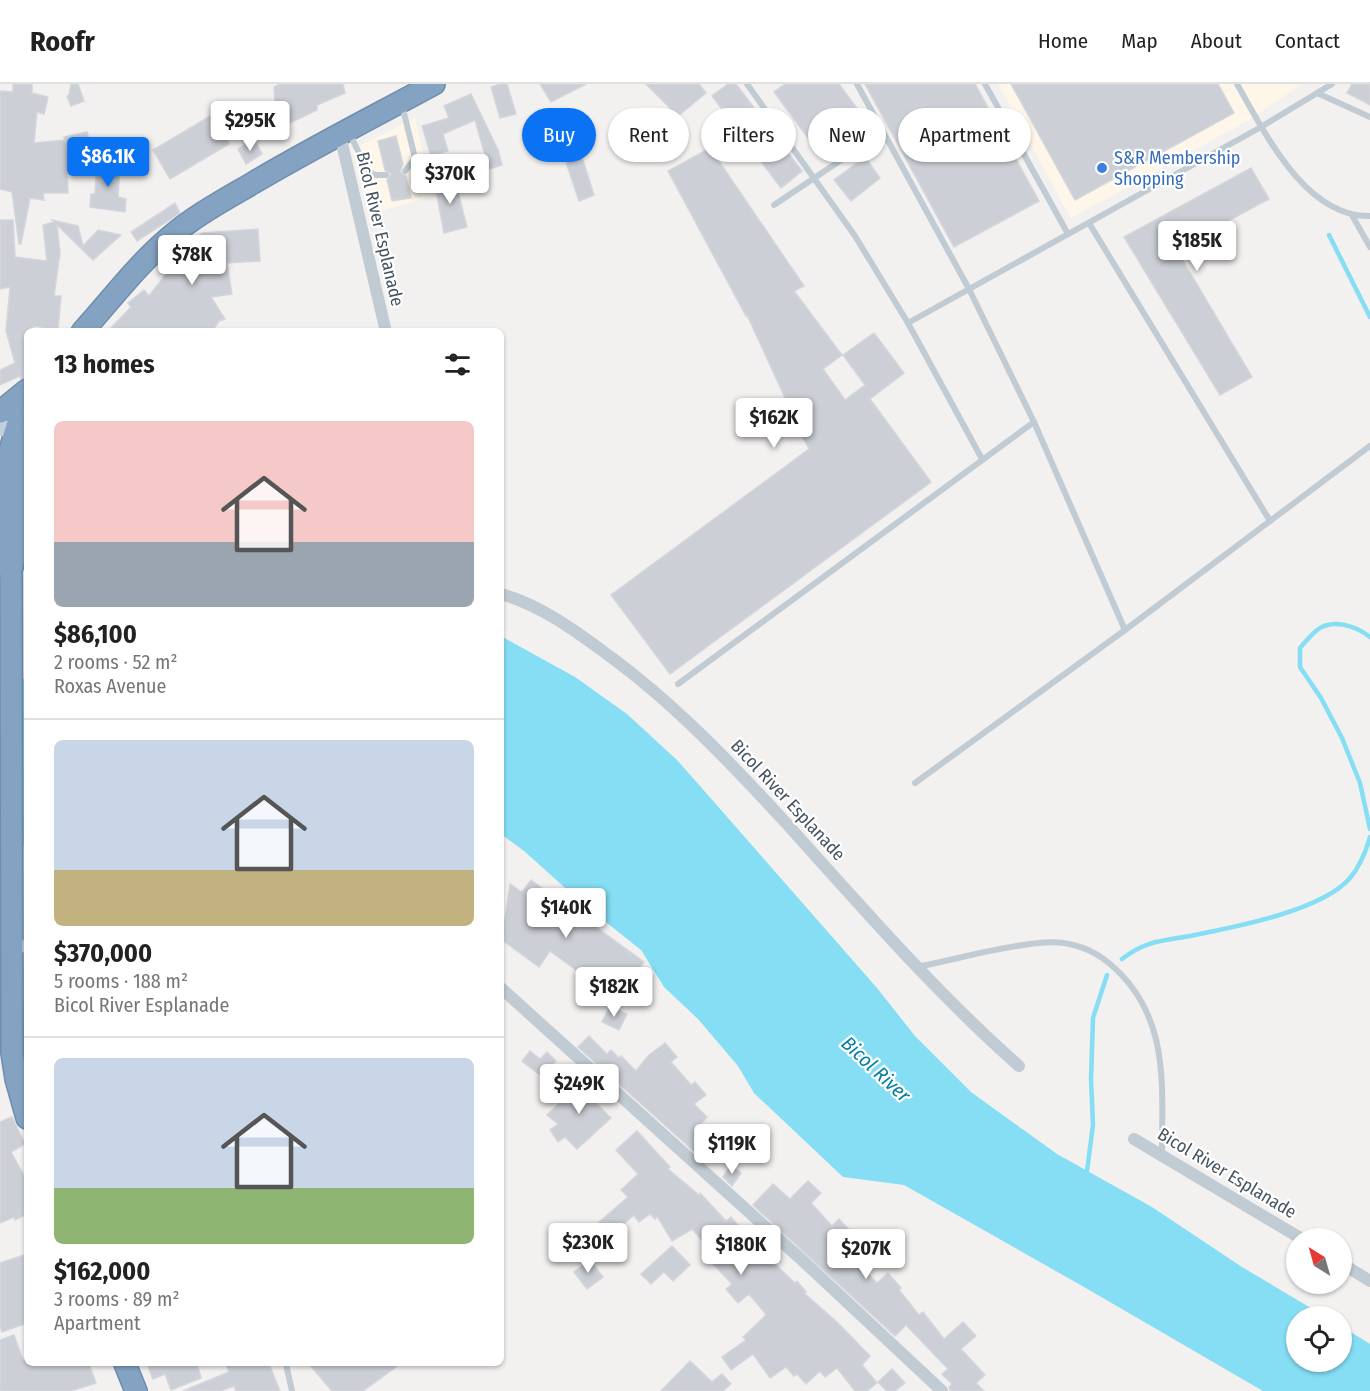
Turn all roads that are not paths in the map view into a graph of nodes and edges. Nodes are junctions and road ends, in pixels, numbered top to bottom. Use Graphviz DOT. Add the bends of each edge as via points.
graph roads {
  1 [pos="434,84"];
  2 [pos="747,84"];
  3 [pos="856,84"];
  4 [pos="985,84"];
  5 [pos="1237,84"];
  6 [pos="1332,84"];
  7 [pos="1317,93"];
  8 [pos="401,102"];
  9 [pos="870,108"];
  10 [pos="1370,117"];
  11 [pos="1261,127"];
  12 [pos="344,133"];
  13 [pos="886,137"];
  14 [pos="837,162"];
  15 [pos="405,171"];
  16 [pos="386,175"];
  17 [pos="814,177"];
  18 [pos="774,205"];
  19 [pos="1370,216"];
  20 [pos="1353,217"];
  21 [pos="1089,223"];
  22 [pos="1068,234"];
  23 [pos="1370,247"];
  24 [pos="969,289"];
  25 [pos="908,323"];
  26 [pos="86,328"];
  27 [pos="385,328"];
  28 [pos="24,392"];
  29 [pos="24,411"];
  30 [pos="0,412"];
  31 [pos="1034,422"];
  32 [pos="16,434"];
  33 [pos="1370,446"];
  34 [pos="982,459"];
  35 [pos="24,465"];
  36 [pos="24,482"];
  37 [pos="1,498"];
  38 [pos="1270,521"];
  39 [pos="11,574"];
  40 [pos="504,595"];
  41 [pos="1125,630"];
  42 [pos="678,684"];
  43 [pos="915,783"];
  44 [pos="19,947"];
  45 [pos="917,967"];
  46 [pos="504,991"];
  47 [pos="5,1016"];
  48 [pos="1019,1066"];
  49 [pos="24,1107"];
  50 [pos="1134,1139"];
  51 [pos="1162,1156"];
  52 [pos="1286,1230"];
  53 [pos="1352,1270"];
  54 [pos="1370,1281"];
  55 [pos="126,1366"];
  56 [pos="286,1366"];
  57 [pos="136,1391"];
  58 [pos="292,1391"];
  59 [pos="942,1391"];
  1 -- 8 [label="highway"];
  2 -- 17 [label="lane"];
  3 -- 9 [label="lane"];
  4 -- 22 [label="lane"];
  5 -- 11 [label="lane"];
  6 -- 7 [label="lane"];
  7 -- 10 [label="lane"];
  7 -- 11 [label="lane"];
  8 -- 12 [label="highway"];
  8 -- 15 [label="lane" via="415,158"];
  11 -- 20 [label="lane" via="1314,195"];
  11 -- 21 [label="lane"];
  12 -- 16 [label="lane" via="366,168 374,175"];
  12 -- 26 [label="highway" via="185,225 137,267"];
  12 -- 27 [label="street, Bicol River Esplanade"];
  13 -- 24 [label="lane"];
  14 -- 17 [label="lane"];
  17 -- 18 [label="lane"];
  17 -- 25 [label="lane"];
  19 -- 20 [label="lane"];
  20 -- 23 [label="lane"];
  21 -- 22 [label="lane"];
  21 -- 38 [label="lane"];
  22 -- 24 [label="lane"];
  24 -- 25 [label="lane"];
  24 -- 31 [label="lane"];
  25 -- 34 [label="lane"];
  28 -- 30 [label="highway"];
  29 -- 32 [label="highway"];
  31 -- 34 [label="lane"];
  31 -- 41 [label="lane"];
  32 -- 35 [label="highway"];
  32 -- 37 [label="highway"];
  33 -- 38 [label="lane"];
  34 -- 42 [label="lane"];
  36 -- 39 [label="highway" via="20,534"];
  37 -- 39 [label="highway"];
  38 -- 41 [label="lane"];
  39 -- 44 [label="highway" via="11,890"];
  40 -- 45 [label="street, Bicol River Esplanade" via="586,638 664,698 736,770"];
  41 -- 43 [label="lane"];
  44 -- 47 [label="highway"];
  45 -- 48 [label="street, Bicol River Esplanade"];
  45 -- 51 [label="lane" via="1039,943 1068,943 1101,956 1129,980 1143,1000 1155,1032 1162,1080"];
  46 -- 59 [label="street"];
  47 -- 49 [label="highway"];
  50 -- 51 [label="street, Bicol River Esplanade"];
  51 -- 52 [label="street, Bicol River Esplanade"];
  53 -- 54 [label="street"];
  55 -- 57 [label="highway"];
  56 -- 58 [label="lane"];
}
